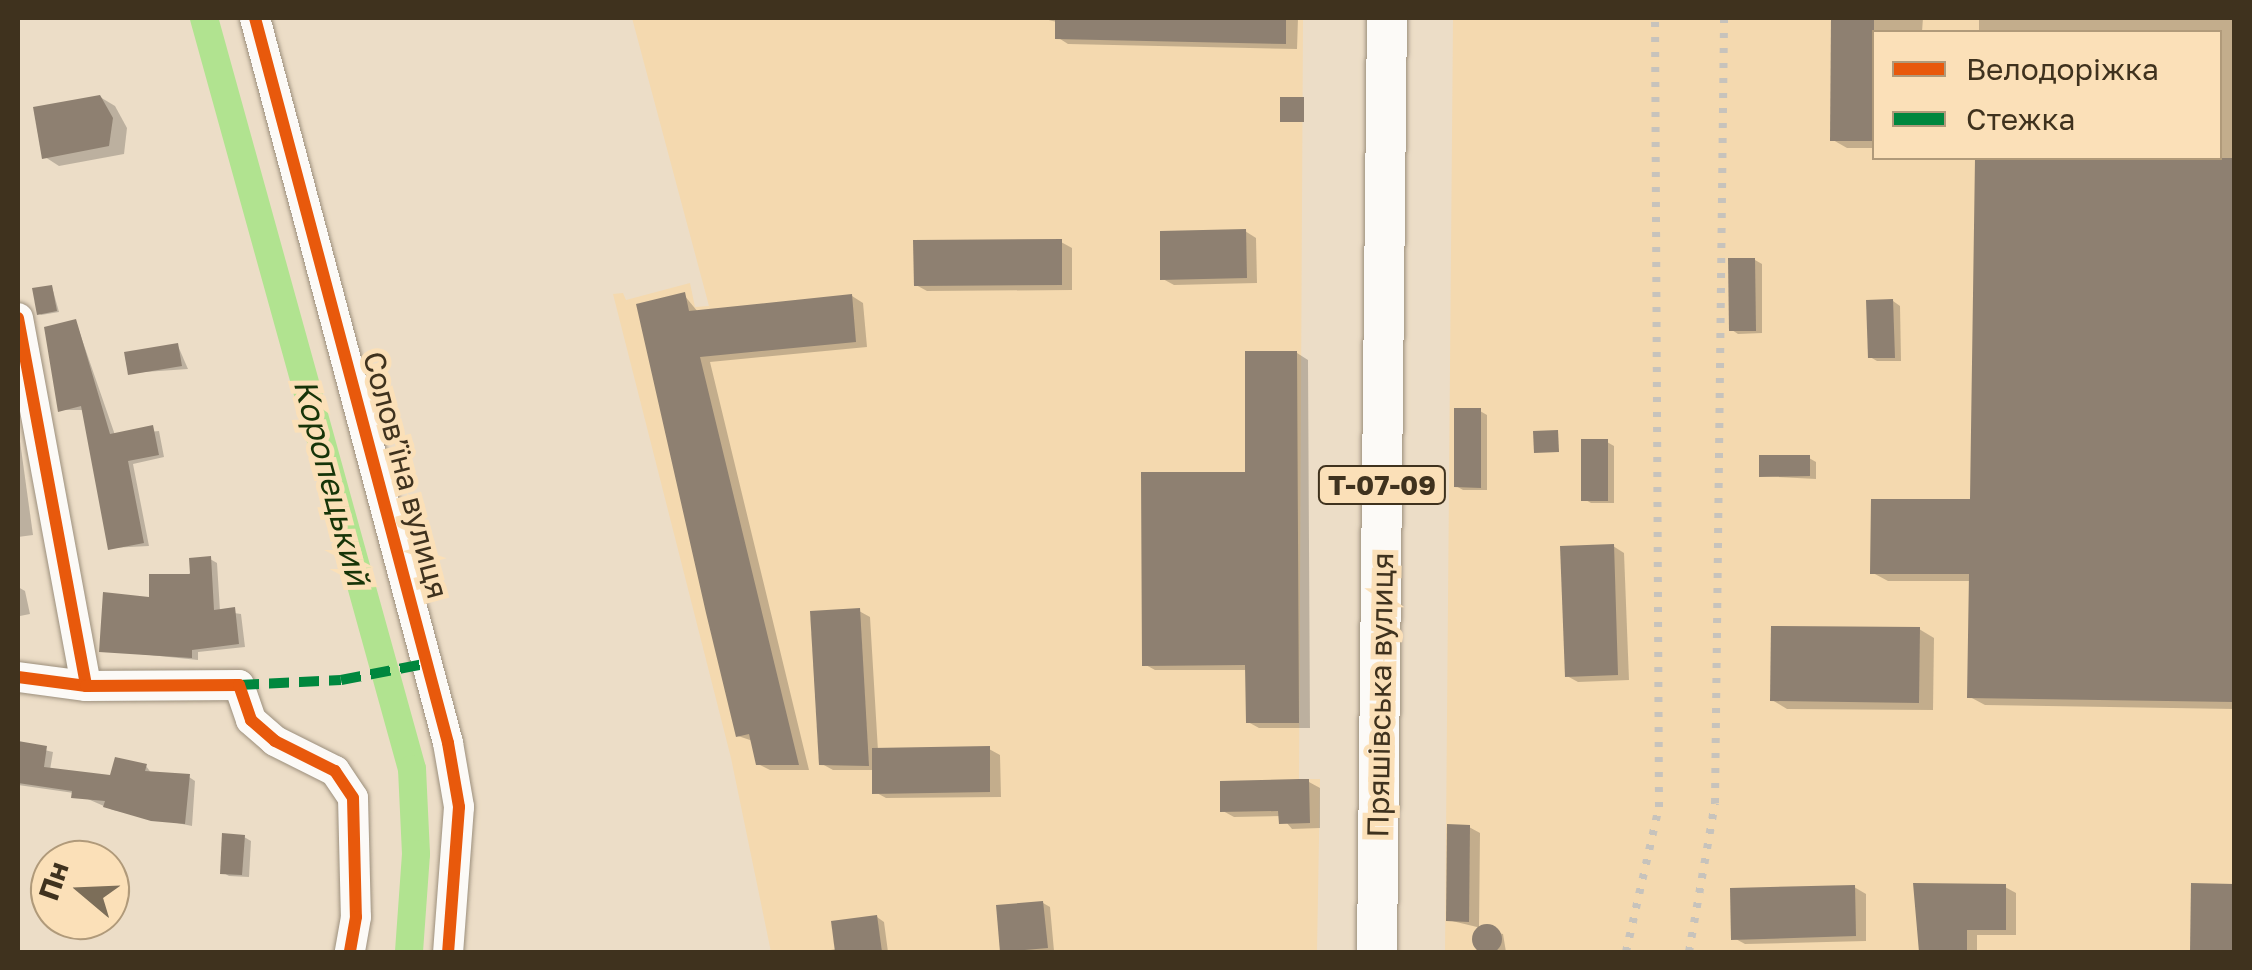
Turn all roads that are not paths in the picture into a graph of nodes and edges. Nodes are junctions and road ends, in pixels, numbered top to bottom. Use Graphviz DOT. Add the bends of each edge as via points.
graph roads {
  1 [pos="255,18"];
  2 [pos="1388,18"];
  3 [pos="18,318"];
  4 [pos="18,677"];
  5 [pos="86,686"];
  6 [pos="350,952"];
  7 [pos="448,952"];
  8 [pos="1377,952"];
  1 -- 7 [label="street, Соловʼїна вулиця" via="448,743 459,844"];
  2 -- 8 [label="main road, Пряшівська вулиця / Т-07-09"];
  3 -- 5 [label="street"];
  4 -- 5 [label="street"];
  5 -- 6 [label="street" via="239,684 251,720 275,741 335,772 353,798 356,916"];
}
